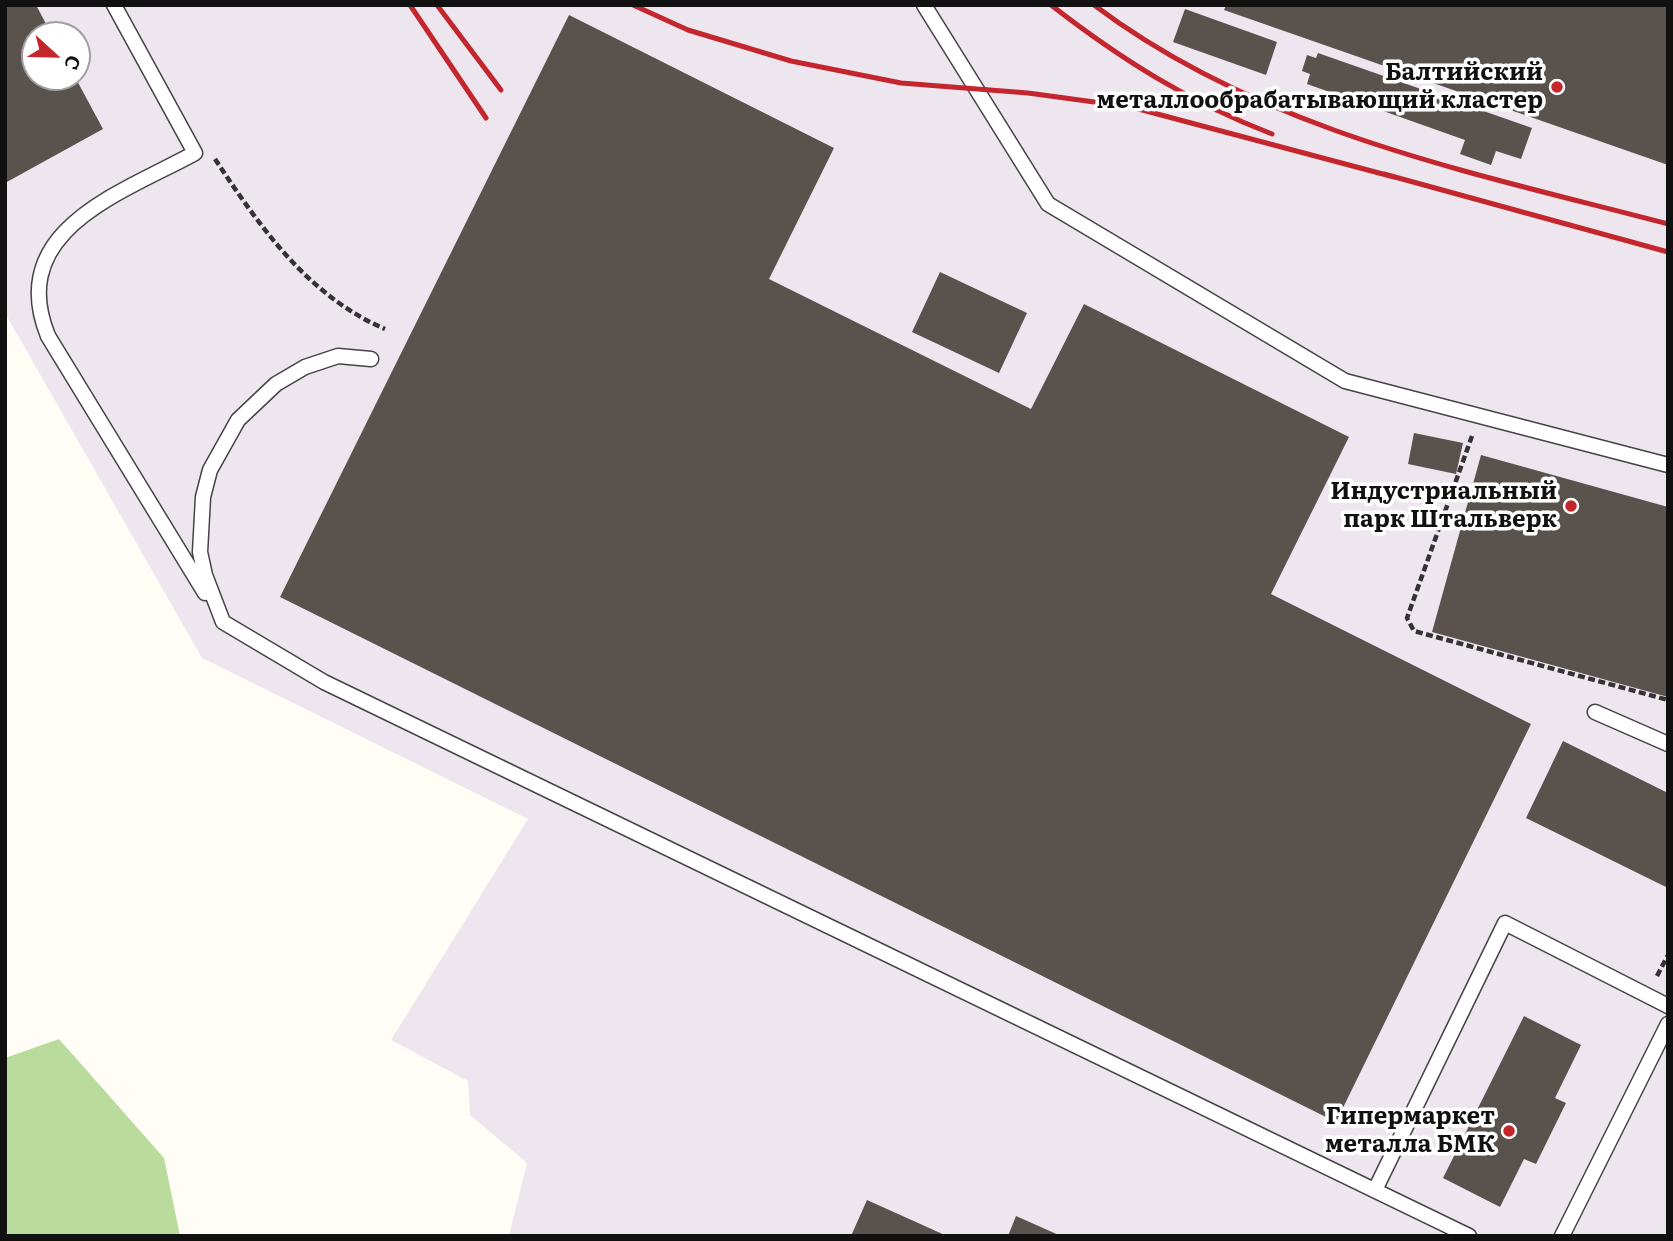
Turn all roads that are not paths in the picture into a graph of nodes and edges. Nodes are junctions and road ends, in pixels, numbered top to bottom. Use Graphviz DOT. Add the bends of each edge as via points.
graph roads {
  1 [pos="114,5"];
  2 [pos="924,5"];
  3 [pos="371,359"];
  4 [pos="1668,465"];
  5 [pos="223,622"];
  6 [pos="1595,712"];
  7 [pos="1668,744"];
  8 [pos="1668,1006"];
  9 [pos="1668,1024"];
  10 [pos="1375,1190"];
  11 [pos="1469,1236"];
  12 [pos="1562,1236"];
  1 -- 5 [label="lane" via="195,153 76,220 48,250 37,297 48,336"];
  2 -- 4 [label="lane" via="1048,204 1345,381"];
  3 -- 5 [label="lane" via="338,356 305,367 276,384 238,421 210,470 200,526 205,575"];
  5 -- 10 [label="lane" via="336,688"];
  6 -- 7 [label="lane"];
  8 -- 10 [label="lane" via="1504,923"];
  9 -- 12 [label="lane"];
  10 -- 11 [label="lane"];
}
